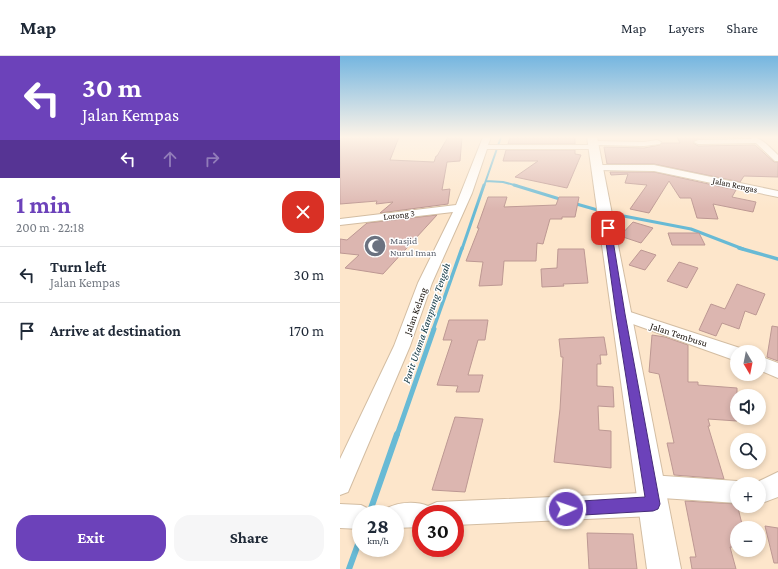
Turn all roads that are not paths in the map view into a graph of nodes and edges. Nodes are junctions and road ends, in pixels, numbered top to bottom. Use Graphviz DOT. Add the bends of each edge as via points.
graph roads {
  1 [pos="481,161"];
  2 [pos="596,161"];
  3 [pos="597,168"];
  4 [pos="778,194"];
  5 [pos="459,208"];
  6 [pos="340,222"];
  7 [pos="621,314"];
  8 [pos="730,352"];
  9 [pos="766,366"];
  10 [pos="778,371"];
  11 [pos="778,483"];
  12 [pos="340,484"];
  13 [pos="766,490"];
  14 [pos="730,492"];
  15 [pos="652,495"];
  16 [pos="464,512"];
  17 [pos="664,569"];
  1 -- 5 [label="street, Jalan Kelang"];
  2 -- 3 [label="street"];
  3 -- 4 [label="street, Jalan Rengas" via="654,168"];
  3 -- 7 [label="street"];
  5 -- 6 [label="street, Lorong 3"];
  5 -- 12 [label="street, Jalan Kelang" via="425,283 402,346"];
  7 -- 8 [label="street, Jalan Tembusu"];
  7 -- 15 [label="street"];
  9 -- 10 [label="street"];
  11 -- 13 [label="street"];
  14 -- 15 [label="street"];
  15 -- 16 [label="street"];
  15 -- 17 [label="street"];
}
